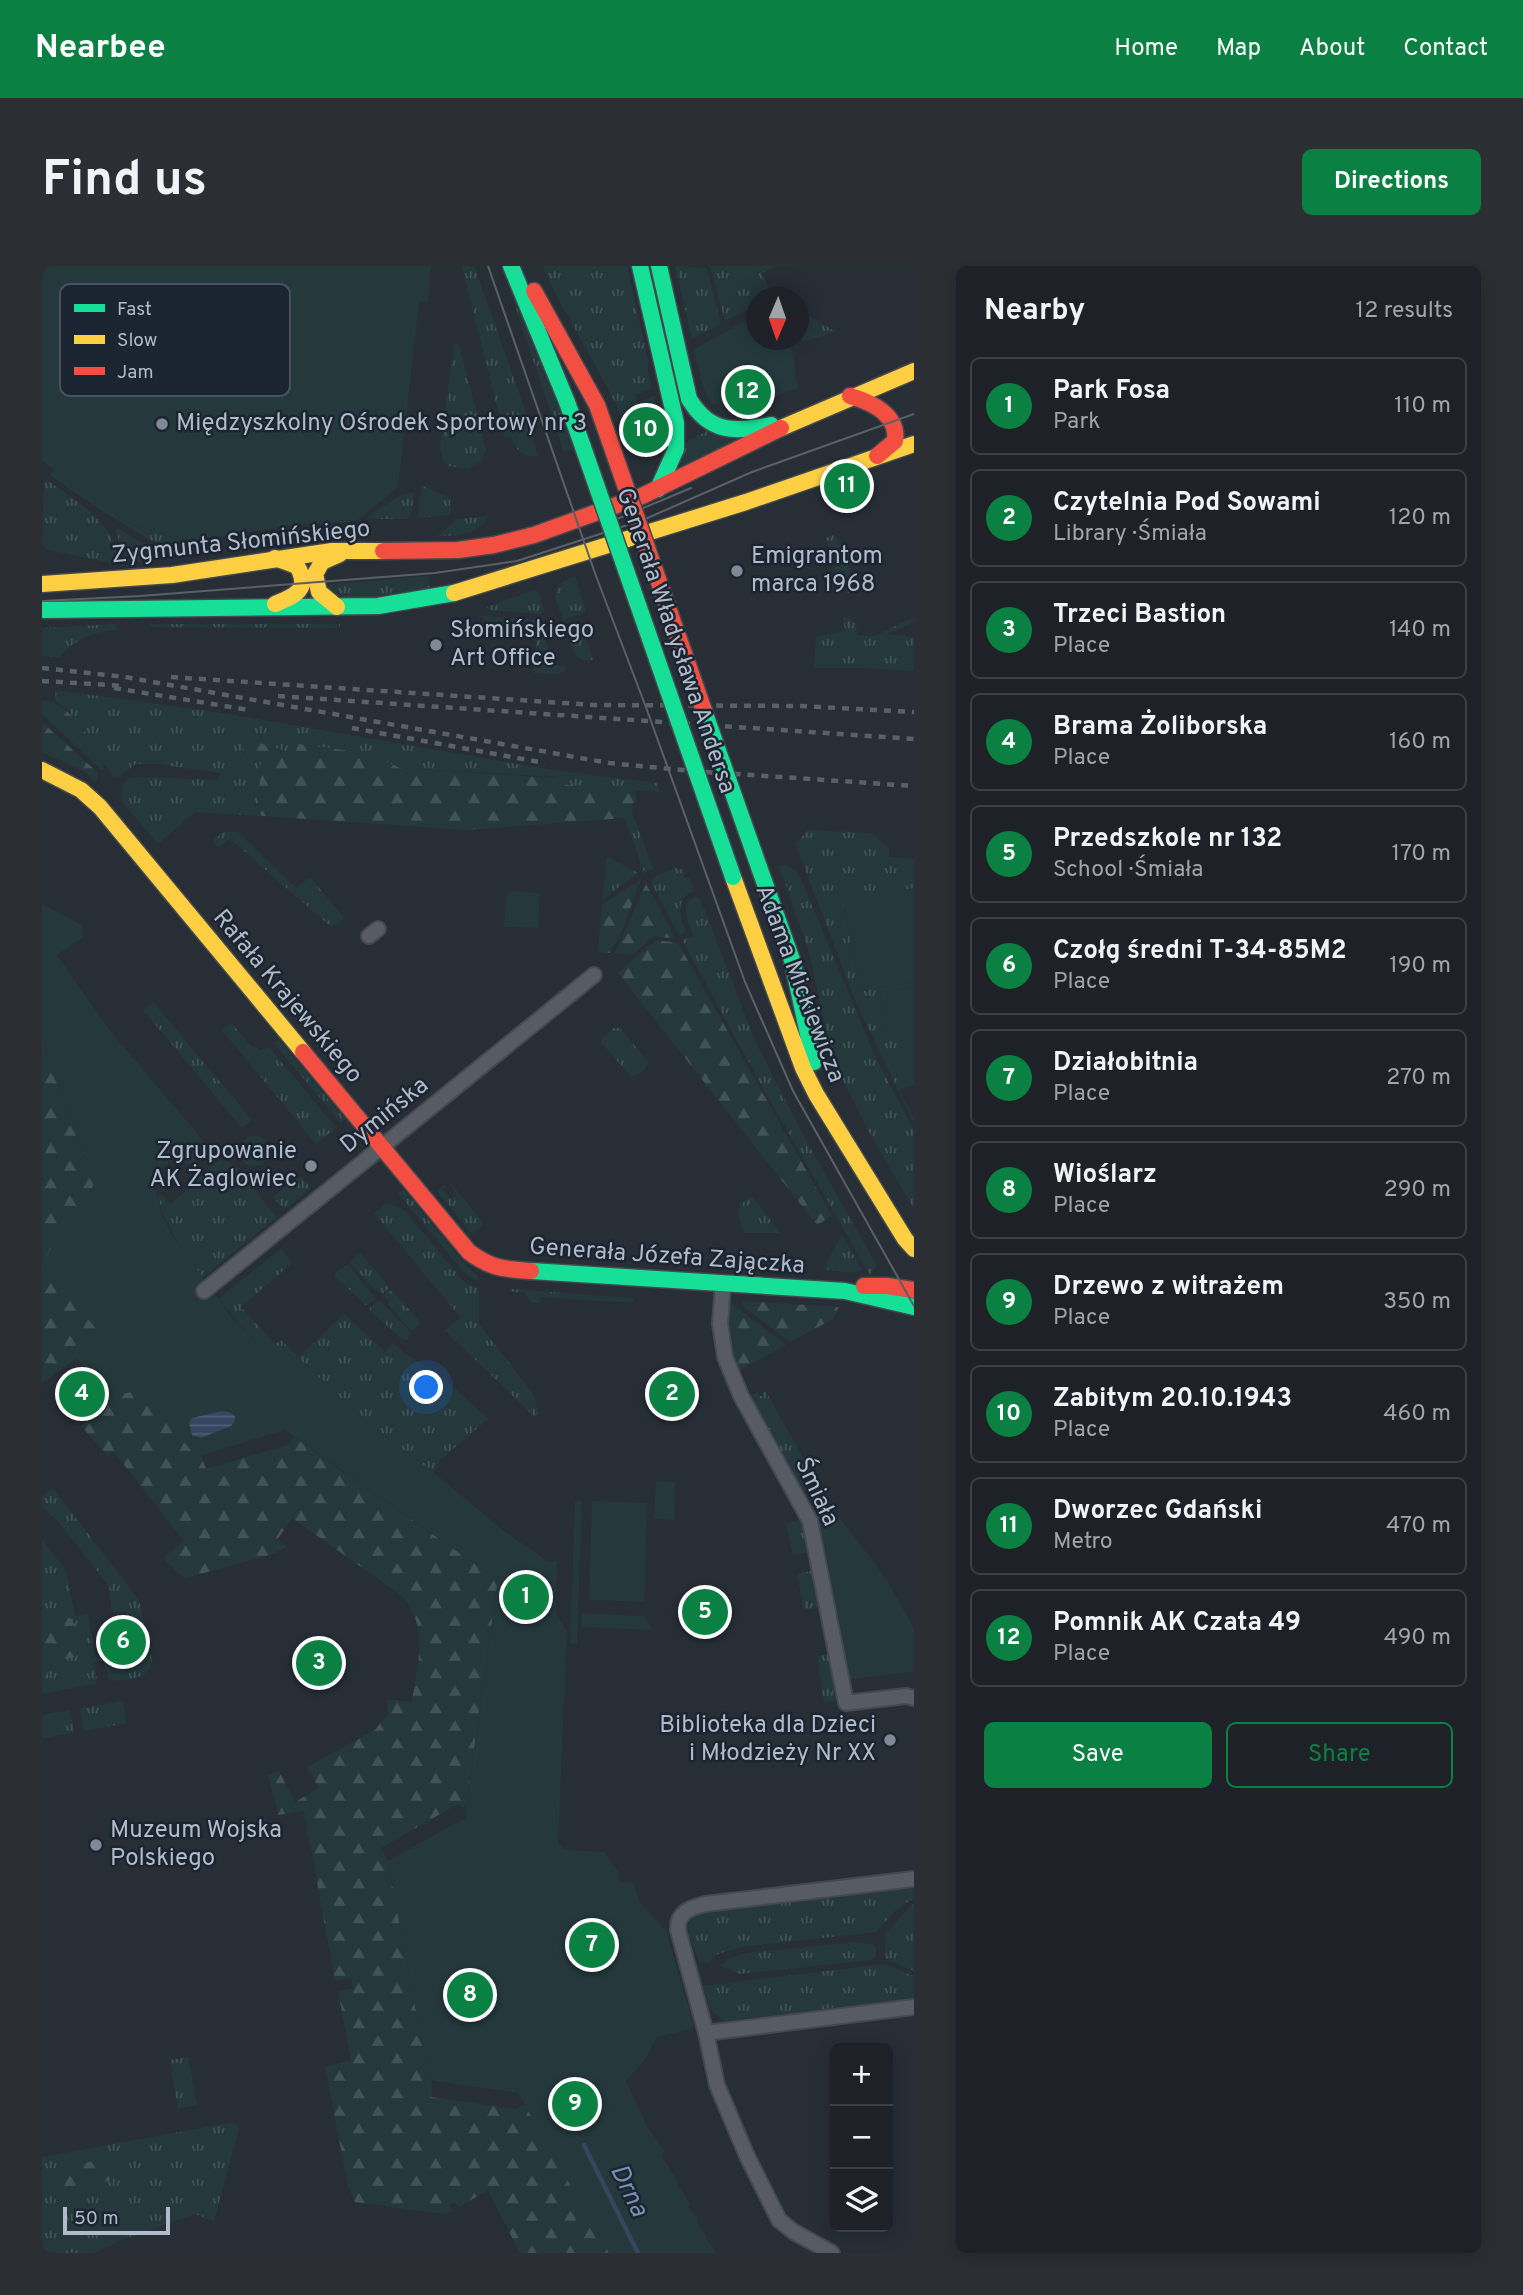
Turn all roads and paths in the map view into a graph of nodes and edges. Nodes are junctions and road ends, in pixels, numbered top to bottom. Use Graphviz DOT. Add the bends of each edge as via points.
graph roads {
  1 [pos="511,266"];
  2 [pos="523,266"];
  3 [pos="640,266"];
  4 [pos="659,266"];
  5 [pos="914,371"];
  6 [pos="850,396"];
  7 [pos="796,420"];
  8 [pos="914,444"];
  9 [pos="873,460"];
  10 [pos="658,489"];
  11 [pos="349,550"];
  12 [pos="275,558"];
  13 [pos="42,584"];
  14 [pos="337,607"];
  15 [pos="267,608"];
  16 [pos="42,611"];
  17 [pos="42,771"];
  18 [pos="759,867"];
  19 [pos="733,877"];
  20 [pos="594,975"];
  21 [pos="847,1142"];
  22 [pos="382,1148"];
  23 [pos="909,1244"];
  24 [pos="487,1265"];
  25 [pos="914,1267"];
  26 [pos="723,1283"];
  27 [pos="914,1290"];
  28 [pos="845,1291"];
  29 [pos="204,1292"];
  30 [pos="914,1307"];
  31 [pos="914,1698"];
  32 [pos="914,1879"];
  33 [pos="914,2007"];
  34 [pos="706,2033"];
  35 [pos="832,2253"];
  1 -- 19 [label="main road, Generała Władysława Andersa, bridge" via="567,402"];
  2 -- 18 [label="main road, Generała Władysława Andersa, bridge" via="540,306 597,405"];
  3 -- 10 [label="main road" via="677,436 674,456"];
  4 -- 7 [label="main road" via="689,399 699,415 720,428 741,431"];
  5 -- 6 [label="main road, Zygmunta Słomińskiego"];
  6 -- 7 [label="main road, Zygmunta Słomińskiego"];
  6 -- 9 [label="main road" via="882,411 894,428 895,440"];
  7 -- 10 [label="main road, Zygmunta Słomińskiego"];
  8 -- 9 [label="main road"];
  9 -- 14 [label="main road" via="453,593 393,605"];
  10 -- 11 [label="main road, Zygmunta Słomińskiego" via="555,529 494,545 443,551"];
  11 -- 12 [label="main road, Zygmunta Słomińskiego"];
  11 -- 14 [label="main road" via="327,559 315,574 319,592"];
  12 -- 13 [label="main road, Zygmunta Słomińskiego" via="165,576"];
  12 -- 15 [label="main road" via="297,566 302,583 296,595"];
  14 -- 15 [label="main road"];
  15 -- 16 [label="main road"];
  17 -- 22 [label="main road, Rafała Krajewskiego" via="81,790 108,816"];
  18 -- 21 [label="main road, Adama Mickiewicza" via="792,960 810,1051"];
  19 -- 21 [label="main road, Adama Mickiewicza" via="803,1068"];
  20 -- 22 [label="street, Dymińska"];
  21 -- 23 [label="main road, Adama Mickiewicza"];
  22 -- 24 [label="main road, Rafała Krajewskiego" via="469,1252"];
  22 -- 29 [label="street, Dymińska"];
  23 -- 25 [label="main road, Adama Mickiewicza"];
  24 -- 26 [label="main road, Generała Józefa Zajączka"];
  26 -- 28 [label="main road, Generała Józefa Zajączka"];
  26 -- 31 [label="street, Śmiała" via="720,1338 736,1384 810,1521 846,1703"];
  27 -- 28 [label="main road, Generała Józefa Zajączka" via="875,1285"];
  28 -- 30 [label="main road, Generała Józefa Zajączka"];
  32 -- 34 [label="street" via="705,1904 685,1911 678,1930"];
  33 -- 34 [label="street"];
  34 -- 35 [label="street" via="717,2085 775,2214 783,2225"];
}
